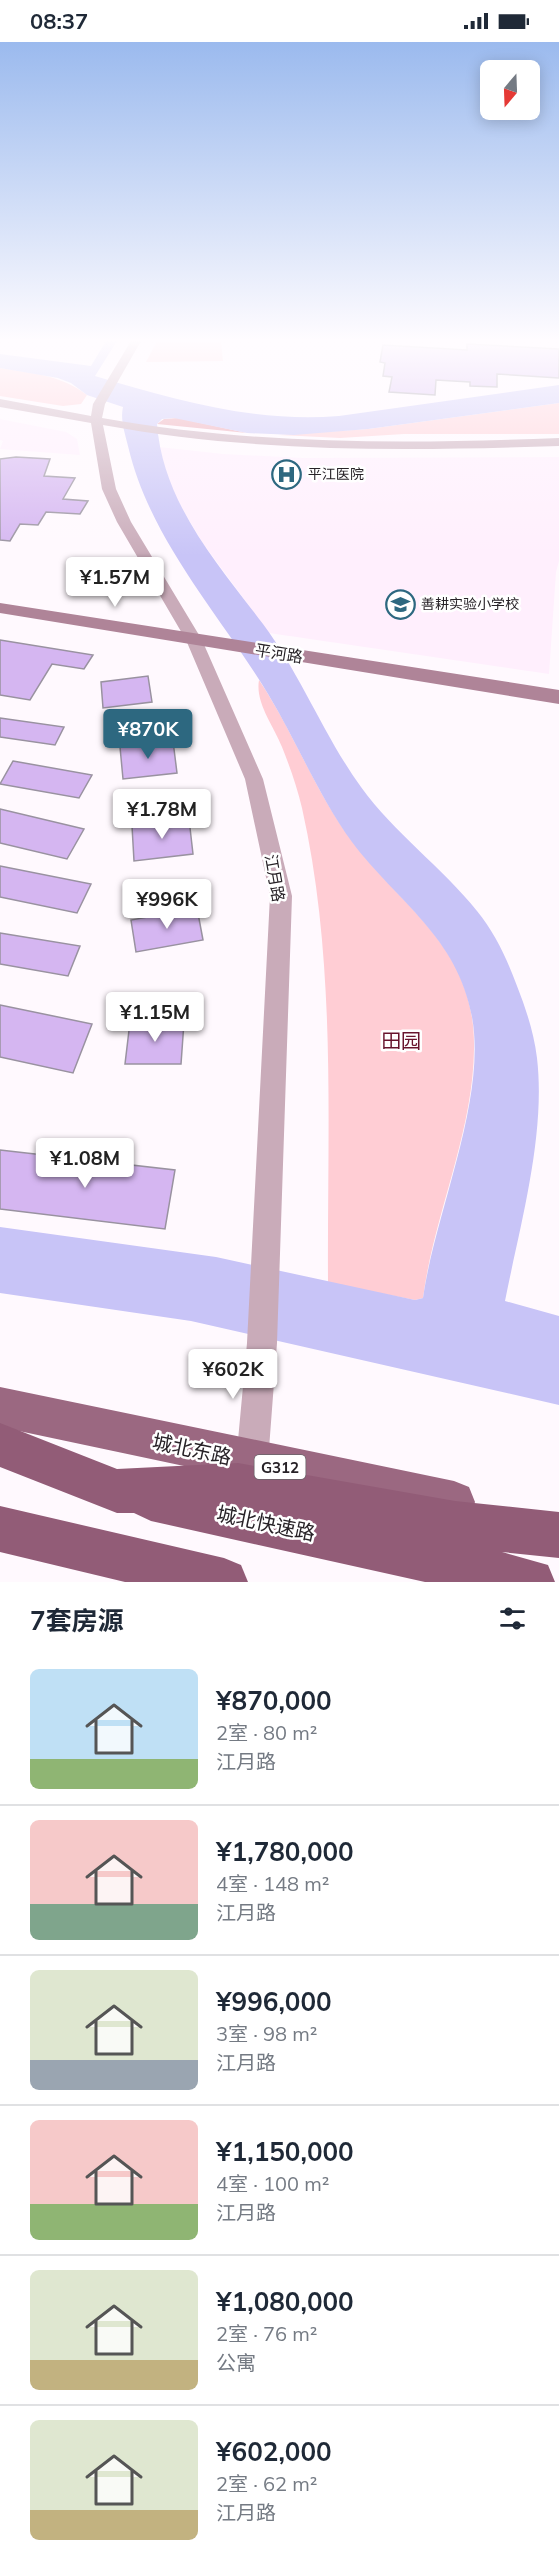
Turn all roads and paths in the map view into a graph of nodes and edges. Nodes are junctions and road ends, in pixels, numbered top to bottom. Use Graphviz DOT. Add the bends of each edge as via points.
graph roads {
  1 [pos="37,413"];
  2 [pos="60,413"];
  3 [pos="106,413"];
  4 [pos="104,420"];
  5 [pos="559,444"];
  6 [pos="0,608"];
  7 [pos="194,640"];
  8 [pos="559,697"];
  9 [pos="0,1407"];
  10 [pos="0,1445"];
  11 [pos="252,1462"];
  12 [pos="0,1465"];
  13 [pos="117,1491"];
  14 [pos="559,1528"];
  15 [pos="0,1529"];
  16 [pos="559,1535"];
  17 [pos="0,1545"];
  18 [pos="107,1556"];
  19 [pos="179,1582"];
  20 [pos="224,1582"];
  21 [pos="531,1582"];
  1 -- 4 [label="street"];
  2 -- 4 [label="street"];
  3 -- 4 [label="street"];
  4 -- 5 [label="street" via="167,436 232,446 338,449"];
  4 -- 7 [label="street, 江月路" via="109,489 124,522"];
  6 -- 7 [label="main road, 平河路"];
  7 -- 8 [label="main road, 平河路"];
  7 -- 11 [label="street, 江月路" via="254,779 281,896 262,1343"];
  9 -- 11 [label="main road, 城北东路 / G312"];
  10 -- 13 [label="highway"];
  11 -- 14 [label="main road, 城北东路 / G312" via="476,1506"];
  12 -- 13 [label="highway, 城北快速路"];
  13 -- 16 [label="highway" via="238,1485 455,1524"];
  13 -- 21 [label="highway, 城北快速路"];
  15 -- 18 [label="highway"];
  17 -- 18 [label="highway"];
  18 -- 19 [label="highway"];
  18 -- 20 [label="highway"];
}
